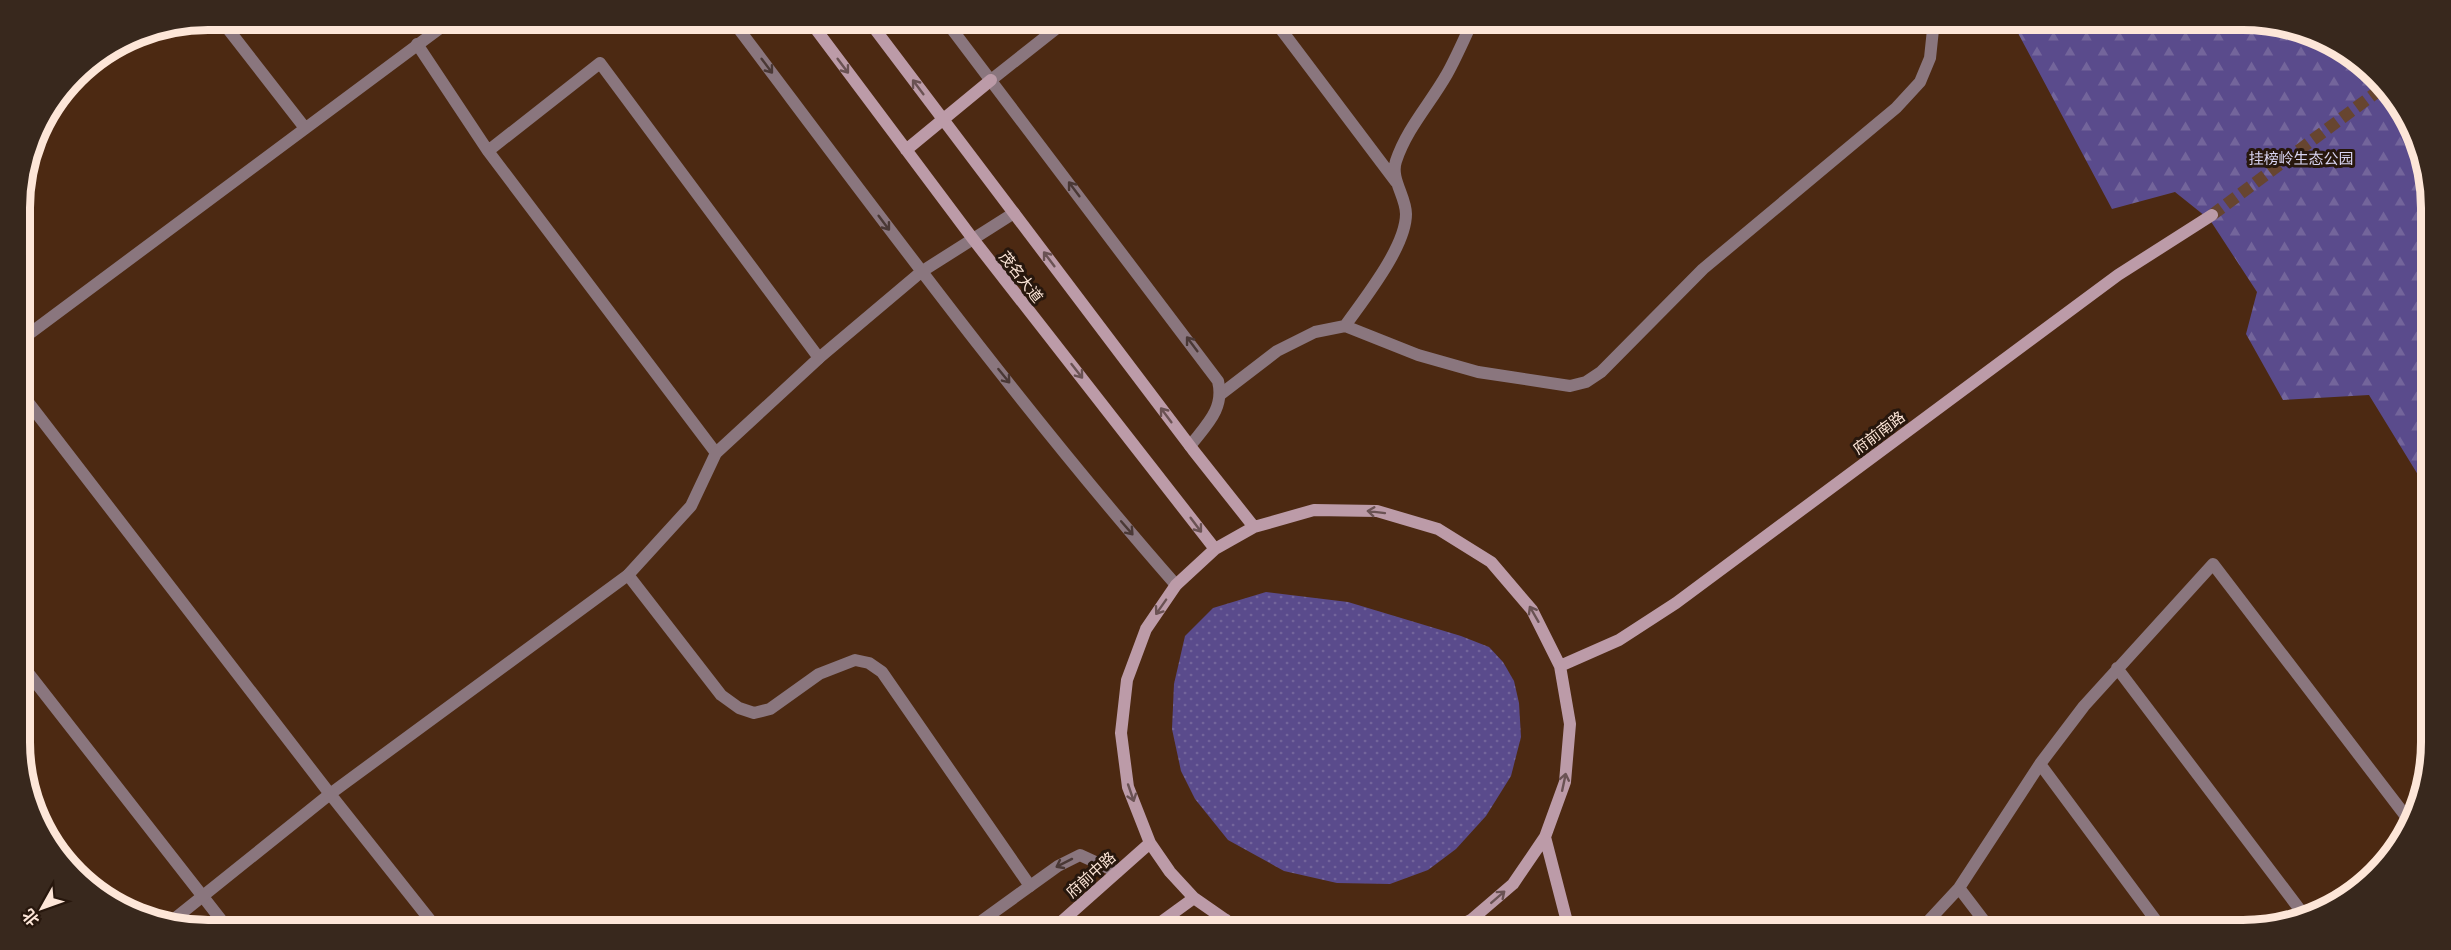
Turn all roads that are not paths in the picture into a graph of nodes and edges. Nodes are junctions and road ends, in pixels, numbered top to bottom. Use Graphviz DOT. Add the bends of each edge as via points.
graph roads {
  1 [pos="229,30"];
  2 [pos="437,30"];
  3 [pos="740,30"];
  4 [pos="816,30"];
  5 [pos="876,30"];
  6 [pos="953,30"];
  7 [pos="1054,30"];
  8 [pos="1282,30"];
  9 [pos="1468,30"];
  10 [pos="1933,30"];
  11 [pos="417,44"];
  12 [pos="991,80"];
  13 [pos="943,120"];
  14 [pos="305,128"];
  15 [pos="906,150"];
  16 [pos="488,151"];
  17 [pos="1397,183"];
  18 [pos="1014,213"];
  19 [pos="2212,215"];
  20 [pos="973,239"];
  21 [pos="921,272"];
  22 [pos="1345,326"];
  23 [pos="30,333"];
  24 [pos="819,358"];
  25 [pos="1221,394"];
  26 [pos="30,405"];
  27 [pos="1190,446"];
  28 [pos="716,453"];
  29 [pos="1254,527"];
  30 [pos="1215,549"];
  31 [pos="628,575"];
  32 [pos="1176,585"];
  33 [pos="1560,666"];
  34 [pos="2117,668"];
  35 [pos="30,675"];
  36 [pos="2040,764"];
  37 [pos="330,794"];
  38 [pos="2405,816"];
  39 [pos="1545,837"];
  40 [pos="1150,843"];
  41 [pos="1117,872"];
  42 [pos="1030,886"];
  43 [pos="1959,888"];
  44 [pos="203,896"];
  45 [pos="1194,898"];
  46 [pos="2301,911"];
  47 [pos="177,917"];
  48 [pos="221,920"];
  49 [pos="430,920"];
  50 [pos="983,920"];
  51 [pos="1063,920"];
  52 [pos="1164,920"];
  53 [pos="1226,920"];
  54 [pos="1471,920"];
  55 [pos="1567,920"];
  56 [pos="1929,920"];
  57 [pos="1983,920"];
  58 [pos="2156,920"];
  1 -- 14 [label="street"];
  2 -- 11 [label="street"];
  3 -- 21 [label="street, one-way"];
  4 -- 15 [label="main road, 茂名大道, one-way"];
  13 -- 5 [label="main road, one-way"];
  6 -- 12 [label="street"];
  7 -- 12 [label="street"];
  8 -- 17 [label="street"];
  9 -- 17 [label="street" via="1447,74 1404,137 1395,164"];
  10 -- 22 [label="street" via="1930,58 1920,82 1896,108 1703,269 1601,372 1586,382 1570,386 1478,372 1418,355"];
  11 -- 14 [label="street"];
  11 -- 16 [label="street"];
  12 -- 13 [label="main road"];
  25 -- 12 [label="street, one-way" via="1218,381 1197,351"];
  13 -- 15 [label="main road"];
  13 -- 18 [label="main road"];
  14 -- 23 [label="street"];
  15 -- 20 [label="main road, 茂名大道"];
  16 -- 24 [label="street" via="600,63"];
  16 -- 28 [label="street"];
  17 -- 22 [label="street" via="1407,213 1402,237"];
  18 -- 20 [label="street"];
  27 -- 18 [label="main road, one-way"];
  19 -- 33 [label="main road, 府前南路" via="2118,274 1676,603 1619,640"];
  20 -- 21 [label="street"];
  20 -- 30 [label="main road, 茂名大道, one-way"];
  21 -- 24 [label="street"];
  21 -- 32 [label="street, one-way"];
  22 -- 25 [label="street" via="1315,332 1277,351"];
  24 -- 28 [label="street"];
  25 -- 27 [label="street" via="1216,411"];
  26 -- 37 [label="street"];
  27 -- 29 [label="main road"];
  28 -- 31 [label="street" via="691,506"];
  29 -- 30 [label="main road"];
  33 -- 29 [label="main road, one-way" via="1532,610 1491,562 1438,529 1367,510 1314,510"];
  30 -- 32 [label="main road"];
  31 -- 37 [label="street"];
  31 -- 42 [label="street" via="721,695 739,708 754,713 770,709 819,674 855,660 882,672"];
  32 -- 40 [label="main road, one-way" via="1142,639 1127,680 1121,734 1128,787"];
  39 -- 33 [label="main road, one-way" via="1565,782 1570,724"];
  34 -- 36 [label="street"];
  34 -- 38 [label="street" via="2212,564"];
  34 -- 46 [label="street"];
  35 -- 44 [label="street"];
  36 -- 43 [label="street"];
  36 -- 58 [label="street"];
  37 -- 44 [label="street"];
  37 -- 49 [label="street"];
  54 -- 39 [label="main road, one-way" via="1514,884"];
  39 -- 55 [label="main road"];
  40 -- 41 [label="main road, 府前中路"];
  40 -- 45 [label="main road"];
  41 -- 42 [label="street, one-way" via="1080,855"];
  41 -- 51 [label="main road, 府前中路"];
  42 -- 50 [label="street"];
  43 -- 56 [label="street"];
  43 -- 57 [label="street"];
  44 -- 47 [label="street"];
  44 -- 48 [label="street"];
  45 -- 52 [label="main road"];
  45 -- 53 [label="main road"];
}
